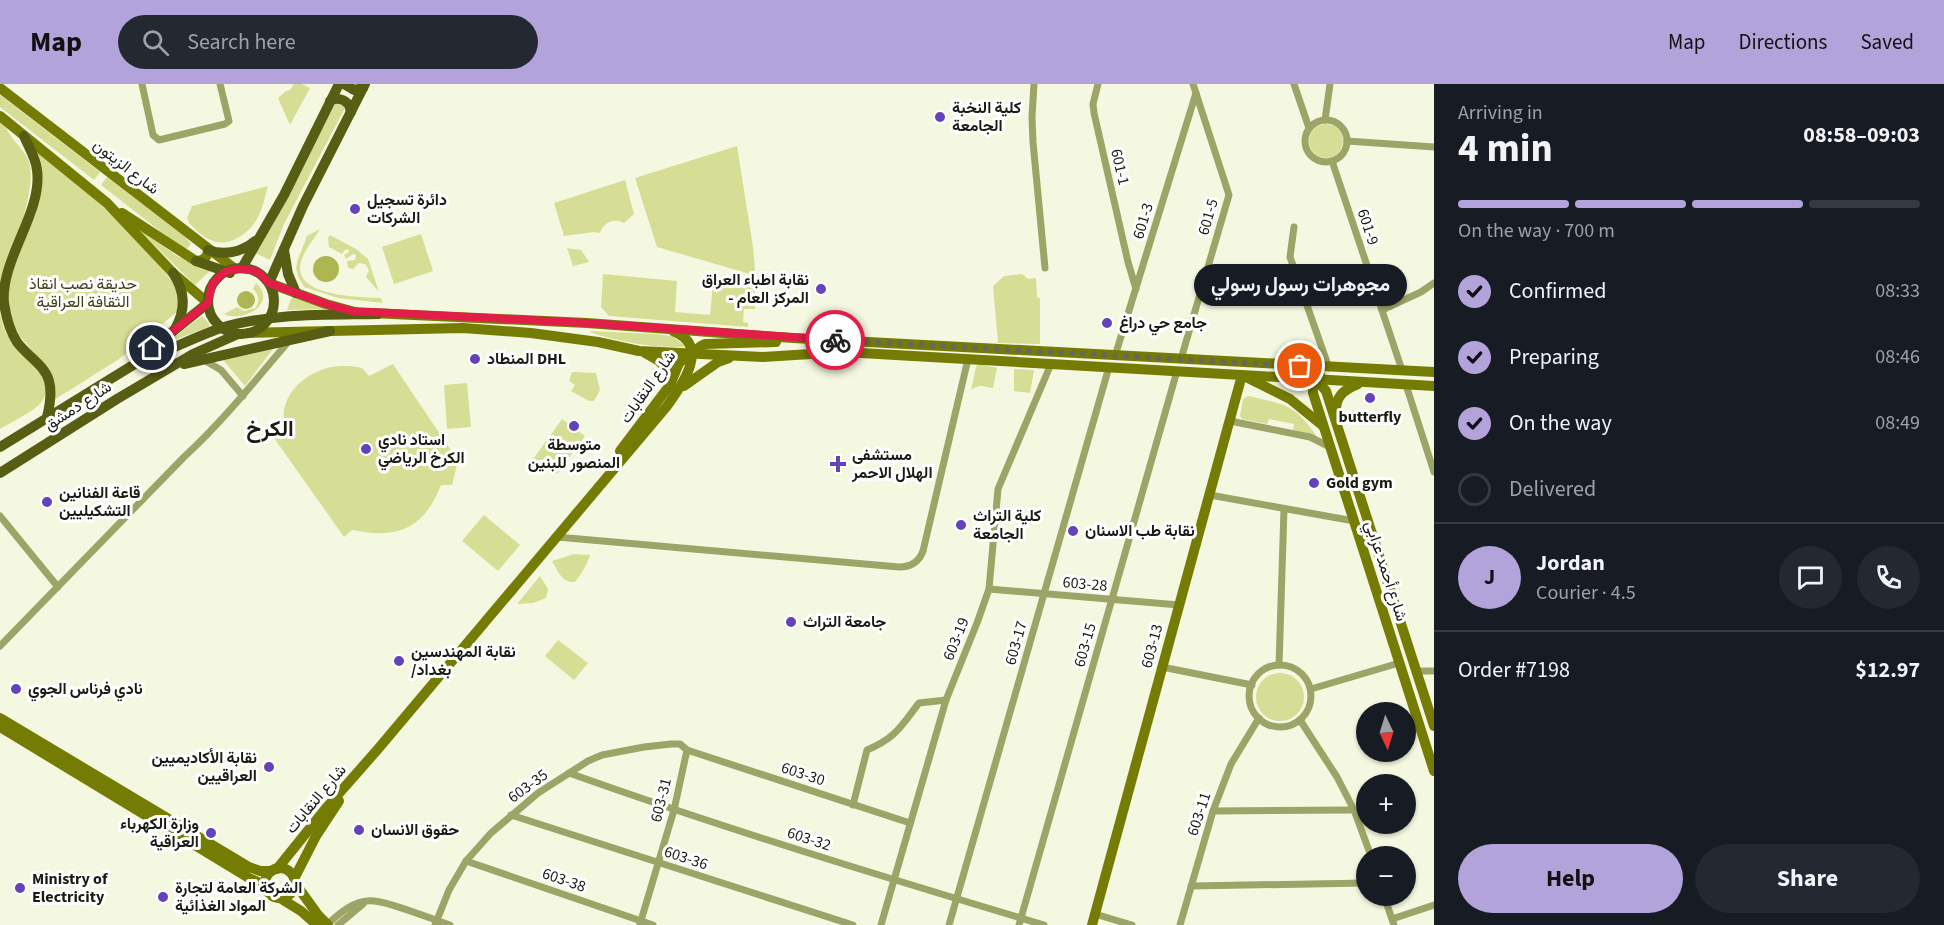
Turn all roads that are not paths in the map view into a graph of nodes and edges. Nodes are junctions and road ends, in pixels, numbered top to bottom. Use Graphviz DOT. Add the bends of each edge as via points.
graph roads {
  1 [pos="142,84"];
  2 [pos="220,84"];
  3 [pos="339,84"];
  4 [pos="344,84"];
  5 [pos="1034,84"];
  6 [pos="1098,84"];
  7 [pos="1193,84"];
  8 [pos="1294,84"];
  9 [pos="1330,84"];
  10 [pos="364,86"];
  11 [pos="0,88"];
  12 [pos="1196,93"];
  13 [pos="330,101"];
  14 [pos="351,112"];
  15 [pos="0,116"];
  16 [pos="1325,120"];
  17 [pos="1309,128"];
  18 [pos="24,136"];
  19 [pos="1347,141"];
  20 [pos="1434,147"];
  21 [pos="1332,161"];
  22 [pos="107,203"];
  23 [pos="1294,227"];
  24 [pos="258,239"];
  25 [pos="284,248"];
  26 [pos="208,250"];
  27 [pos="196,261"];
  28 [pos="275,268"];
  29 [pos="1044,268"];
  30 [pos="234,270"];
  31 [pos="173,273"];
  32 [pos="259,273"];
  33 [pos="269,283"];
  34 [pos="1434,283"];
  35 [pos="1136,290"];
  36 [pos="296,293"];
  37 [pos="208,303"];
  38 [pos="1382,310"];
  39 [pos="378,314"];
  40 [pos="268,320"];
  41 [pos="222,328"];
  42 [pos="664,328"];
  43 [pos="175,330"];
  44 [pos="330,331"];
  45 [pos="243,333"];
  46 [pos="818,339"];
  47 [pos="290,340"];
  48 [pos="639,351"];
  49 [pos="691,353"];
  50 [pos="737,356"];
  51 [pos="1115,356"];
  52 [pos="202,359"];
  53 [pos="968,359"];
  54 [pos="1181,360"];
  55 [pos="138,362"];
  56 [pos="1051,364"];
  57 [pos="1300,366"];
  58 [pos="172,367"];
  59 [pos="1109,368"];
  60 [pos="1329,368"];
  61 [pos="1402,370"];
  62 [pos="1177,371"];
  63 [pos="1434,372"];
  64 [pos="1242,375"];
  65 [pos="1317,380"];
  66 [pos="1361,382"];
  67 [pos="1406,385"];
  68 [pos="1434,386"];
  69 [pos="674,387"];
  70 [pos="243,396"];
  71 [pos="47,417"];
  72 [pos="1230,421"];
  73 [pos="1336,423"];
  74 [pos="1323,426"];
  75 [pos="0,447"];
  76 [pos="1330,447"];
  77 [pos="1434,472"];
  78 [pos="0,473"];
  79 [pos="1210,495"];
  80 [pos="1284,509"];
  81 [pos="0,516"];
  82 [pos="1354,521"];
  83 [pos="557,537"];
  84 [pos="58,587"];
  85 [pos="989,589"];
  86 [pos="1044,594"];
  87 [pos="1112,600"];
  88 [pos="1179,605"];
  89 [pos="0,646"];
  90 [pos="1399,663"];
  91 [pos="1279,665"];
  92 [pos="1162,667"];
  93 [pos="1416,671"];
  94 [pos="1434,671"];
  95 [pos="1252,685"];
  96 [pos="1311,689"];
  97 [pos="946,699"];
  98 [pos="0,718"];
  99 [pos="1259,718"];
  100 [pos="1300,720"];
  101 [pos="1434,726"];
  102 [pos="0,727"];
  103 [pos="378,749"];
  104 [pos="687,750"];
  105 [pos="1434,771"];
  106 [pos="569,773"];
  107 [pos="135,805"];
  108 [pos="853,805"];
  109 [pos="674,810"];
  110 [pos="1354,810"];
  111 [pos="1213,811"];
  112 [pos="511,815"];
  113 [pos="910,823"];
  114 [pos="1367,846"];
  115 [pos="466,861"];
  116 [pos="658,863"];
  117 [pos="275,870"];
  118 [pos="295,881"];
  119 [pos="894,881"];
  120 [pos="1356,883"];
  121 [pos="266,886"];
  122 [pos="1191,886"];
  123 [pos="280,898"];
  124 [pos="956,899"];
  125 [pos="368,901"];
  126 [pos="1434,905"];
  127 [pos="1387,906"];
  128 [pos="1093,919"];
  129 [pos="1020,922"];
  130 [pos="1393,922"];
  131 [pos="435,923"];
  132 [pos="640,923"];
  133 [pos="317,925"];
  134 [pos="328,925"];
  135 [pos="338,925"];
  136 [pos="450,925"];
  137 [pos="653,925"];
  138 [pos="853,925"];
  139 [pos="881,925"];
  140 [pos="949,925"];
  141 [pos="1044,925"];
  142 [pos="1132,925"];
  143 [pos="1180,925"];
  1 -- 2 [label="street" via="153,135 159,140 229,121"];
  3 -- 13 [label="main road"];
  4 -- 10 [label="main road" via="354,90"];
  5 -- 29 [label="street" via="1033,142"];
  6 -- 35 [label="street, 601-1" via="1094,113"];
  7 -- 12 [label="street, 601-5"];
  8 -- 17 [label="street"];
  9 -- 16 [label="street"];
  10 -- 14 [label="main road"];
  11 -- 26 [label="main road, شارع الزيتون"];
  12 -- 35 [label="street, 601-3"];
  12 -- 54 [label="street, 601-5" via="1229,195"];
  13 -- 14 [label="main road" via="346,101"];
  13 -- 24 [label="main road"];
  14 -- 25 [label="main road"];
  15 -- 18 [label="main road"];
  16 -- 17 [label="street"];
  16 -- 19 [label="street" via="1340,126"];
  17 -- 21 [label="street" via="1305,141 1308,153 1319,161"];
  18 -- 22 [label="main road"];
  18 -- 71 [label="main road" via="37,170 37,186 7,274 4,301 8,324 18,342 49,379"];
  19 -- 20 [label="street"];
  19 -- 21 [label="street" via="1343,153"];
  21 -- 38 [label="street, 601-9"];
  22 -- 27 [label="main road"];
  22 -- 31 [label="main road"];
  23 -- 60 [label="street" via="1290,257"];
  24 -- 26 [label="main road" via="236,252"];
  24 -- 30 [label="main road"];
  25 -- 28 [label="main road"];
  25 -- 36 [label="main road"];
  26 -- 27 [label="main road" via="204,260"];
  26 -- 30 [label="main road, شارع الزيتون"];
  27 -- 30 [label="main road"];
  28 -- 32 [label="main road"];
  28 -- 33 [label="main road"];
  30 -- 32 [label="main road"];
  30 -- 32 [label="main road" via="236,274"];
  30 -- 37 [label="main road" via="212,285"];
  31 -- 37 [label="main road"];
  31 -- 43 [label="main road" via="183,301"];
  32 -- 33 [label="main road"];
  33 -- 36 [label="main road"];
  33 -- 40 [label="main road" via="274,302"];
  34 -- 38 [label="street"];
  35 -- 51 [label="street, 601-3"];
  36 -- 39 [label="main road" via="352,311"];
  37 -- 41 [label="main road"];
  37 -- 43 [label="main road, شارع دمشق"];
  38 -- 61 [label="street, 601-9"];
  39 -- 40 [label="main road"];
  39 -- 42 [label="main road"];
  40 -- 41 [label="main road"];
  40 -- 45 [label="main road, شارع دمشق" via="256,331"];
  41 -- 45 [label="main road"];
  41 -- 55 [label="main road"];
  42 -- 46 [label="main road"];
  42 -- 49 [label="main road" via="684,337"];
  43 -- 55 [label="main road, شارع دمشق"];
  44 -- 45 [label="main road"];
  44 -- 47 [label="main road"];
  44 -- 48 [label="main road" via="464,328 598,342"];
  45 -- 58 [label="main road, شارع دمشق" via="215,343"];
  46 -- 49 [label="main road" via="705,344"];
  46 -- 51 [label="main road"];
  47 -- 52 [label="main road"];
  47 -- 70 [label="street"];
  48 -- 49 [label="main road"];
  48 -- 69 [label="main road" via="664,364"];
  49 -- 50 [label="main road"];
  49 -- 69 [label="main road, شارع النقابات" via="691,368"];
  50 -- 53 [label="main road" via="843,352"];
  50 -- 69 [label="main road" via="718,362"];
  51 -- 54 [label="main road"];
  52 -- 58 [label="main road"];
  52 -- 70 [label="street" via="221,370"];
  53 -- 56 [label="main road"];
  53 -- 83 [label="street" via="923,551 910,566"];
  54 -- 57 [label="main road"];
  55 -- 71 [label="main road, شارع دمشق"];
  56 -- 59 [label="main road"];
  56 -- 85 [label="street, 603-19" via="998,489"];
  57 -- 60 [label="main road"];
  57 -- 65 [label="main road, شارع أحمد عرابي"];
  58 -- 78 [label="main road, شارع دمشق"];
  59 -- 62 [label="main road"];
  59 -- 86 [label="street, 603-17"];
  60 -- 61 [label="main road"];
  60 -- 65 [label="main road"];
  61 -- 63 [label="main road"];
  62 -- 64 [label="main road"];
  62 -- 87 [label="street, 603-15"];
  64 -- 65 [label="main road"];
  64 -- 72 [label="main road, 603-13"];
  64 -- 74 [label="main road" via="1290,399"];
  65 -- 66 [label="main road"];
  65 -- 73 [label="main road, شارع أحمد عرابي" via="1326,392"];
  65 -- 74 [label="main road, شارع أحمد عرابي" via="1313,393"];
  66 -- 67 [label="main road"];
  66 -- 73 [label="main road" via="1347,388 1337,399"];
  67 -- 68 [label="main road"];
  67 -- 77 [label="street"];
  69 -- 83 [label="main road, شارع النقابات"];
  70 -- 84 [label="street"];
  71 -- 75 [label="main road, شارع دمشق"];
  72 -- 76 [label="street" via="1310,437"];
  72 -- 79 [label="main road, 603-13"];
  73 -- 93 [label="main road, شارع أحمد عرابي"];
  74 -- 76 [label="main road, شارع أحمد عرابي"];
  76 -- 82 [label="main road, شارع أحمد عرابي"];
  79 -- 80 [label="street"];
  79 -- 88 [label="main road, 603-13"];
  80 -- 82 [label="street"];
  80 -- 91 [label="street"];
  81 -- 84 [label="street"];
  82 -- 90 [label="main road, شارع أحمد عرابي"];
  83 -- 103 [label="main road, شارع النقابات"];
  84 -- 89 [label="street"];
  85 -- 86 [label="street, 603-28"];
  85 -- 97 [label="street, 603-19"];
  86 -- 87 [label="street, 603-28"];
  86 -- 124 [label="street, 603-17"];
  87 -- 88 [label="street, 603-28"];
  87 -- 129 [label="street, 603-15"];
  88 -- 92 [label="main road, 603-13"];
  90 -- 96 [label="street"];
  90 -- 105 [label="main road, شارع أحمد عرابي"];
  91 -- 95 [label="street" via="1263,671"];
  91 -- 96 [label="street" via="1299,672"];
  92 -- 95 [label="street"];
  92 -- 128 [label="main road, 603-13"];
  93 -- 94 [label="street"];
  93 -- 101 [label="main road, شارع أحمد عرابي"];
  95 -- 99 [label="street" via="1250,702"];
  96 -- 100 [label="street" via="1310,706"];
  97 -- 108 [label="street" via="920,703 894,735 867,750"];
  97 -- 113 [label="street, 603-19"];
  98 -- 107 [label="main road"];
  99 -- 100 [label="street" via="1275,726"];
  99 -- 111 [label="street, 603-11" via="1231,764"];
  100 -- 110 [label="street"];
  102 -- 107 [label="main road"];
  103 -- 117 [label="main road, شارع النقابات"];
  103 -- 118 [label="main road, شارع النقابات" via="316,836"];
  104 -- 106 [label="street, 603-35" via="680,744 670,744 618,752 595,758"];
  104 -- 108 [label="street, 603-30"];
  104 -- 109 [label="street, 603-31"];
  106 -- 109 [label="street, 603-32"];
  106 -- 112 [label="street, 603-35"];
  107 -- 117 [label="main road" via="249,867"];
  107 -- 121 [label="main road"];
  108 -- 113 [label="street, 603-30"];
  109 -- 116 [label="street, 603-31"];
  109 -- 119 [label="street, 603-32"];
  110 -- 111 [label="street"];
  110 -- 114 [label="street"];
  111 -- 122 [label="street, 603-11"];
  112 -- 115 [label="street, 603-35"];
  112 -- 116 [label="street, 603-36"];
  113 -- 119 [label="street, 603-19"];
  115 -- 131 [label="street, 603-35"];
  115 -- 132 [label="street, 603-38"];
  116 -- 132 [label="street, 603-31"];
  116 -- 138 [label="street, 603-36"];
  117 -- 118 [label="main road" via="286,870"];
  117 -- 121 [label="main road" via="267,878"];
  118 -- 123 [label="main road" via="290,894"];
  118 -- 134 [label="main road"];
  119 -- 124 [label="street, 603-32"];
  119 -- 139 [label="street, 603-19"];
  120 -- 122 [label="street"];
  121 -- 123 [label="main road" via="270,894"];
  122 -- 143 [label="street, 603-11"];
  123 -- 133 [label="main road"];
  124 -- 129 [label="street, 603-32"];
  124 -- 140 [label="street, 603-17"];
  125 -- 131 [label="street"];
  125 -- 134 [label="street" via="352,906"];
  125 -- 135 [label="street"];
  126 -- 130 [label="street"];
  127 -- 130 [label="street"];
  128 -- 142 [label="street"];
  129 -- 141 [label="street, 603-32"];
  131 -- 136 [label="street"];
  132 -- 137 [label="street, 603-38"];
}
